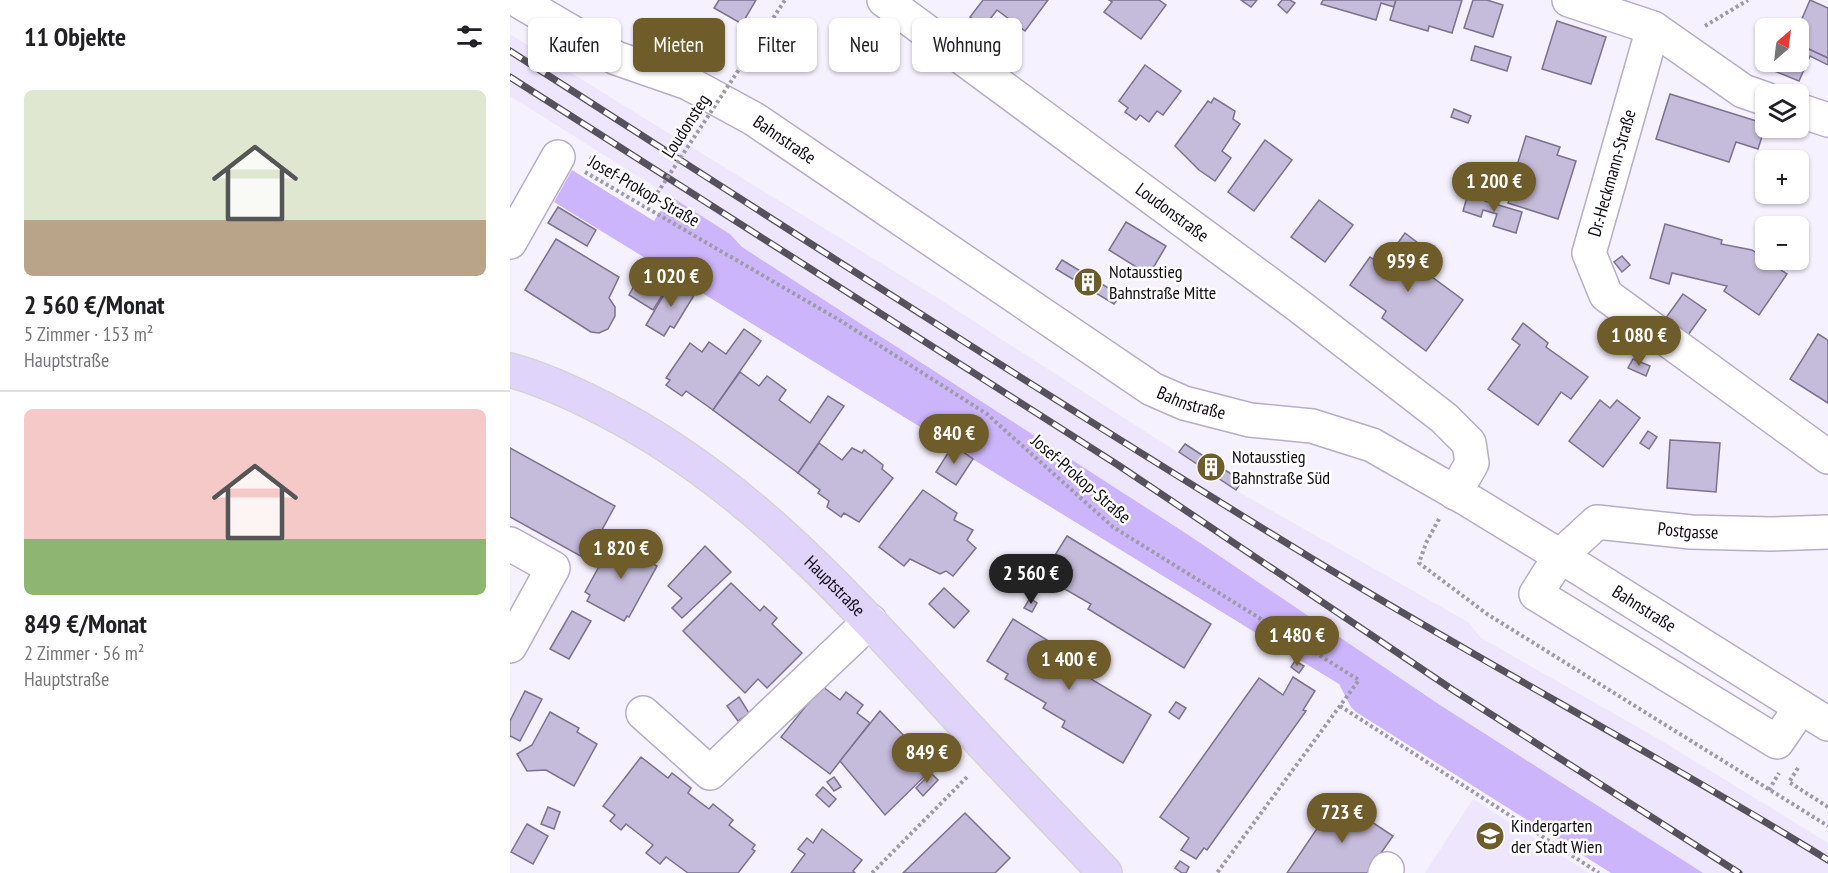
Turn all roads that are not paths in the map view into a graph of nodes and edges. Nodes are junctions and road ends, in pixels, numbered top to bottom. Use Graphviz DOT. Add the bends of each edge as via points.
graph roads {
  1 [pos="517,0"];
  2 [pos="884,0"];
  3 [pos="1569,0"];
  4 [pos="1653,28"];
  5 [pos="1755,95"];
  6 [pos="1809,114"];
  7 [pos="1828,120"];
  8 [pos="571,155"];
  9 [pos="510,242"];
  10 [pos="510,370"];
  11 [pos="1828,457"];
  12 [pos="1455,493"];
  13 [pos="1828,532"];
  14 [pos="510,544"];
  15 [pos="1560,556"];
  16 [pos="870,621"];
  17 [pos="510,646"];
  18 [pos="643,713"];
  19 [pos="1814,715"];
  20 [pos="1105,873"];
  1 -- 12 [label="street, Bahnstraße" via="616,58 688,83 754,119 1152,389 1184,403 1250,420 1312,426 1372,445"];
  2 -- 12 [label="street, Loudonstraße" via="1299,306 1444,418 1469,443 1472,463"];
  3 -- 4 [label="street"];
  4 -- 5 [label="street" via="1743,91"];
  4 -- 11 [label="street, Dr.-Heckmann-Straße" via="1589,253 1606,295"];
  6 -- 7 [label="street"];
  8 -- 9 [label="street"];
  10 -- 16 [label="main road, Hauptstraße" via="583,398 676,451 786,537"];
  12 -- 15 [label="street, Bahnstraße"];
  13 -- 15 [label="street, Postgasse" via="1692,532 1597,522"];
  14 -- 17 [label="street" via="553,568"];
  15 -- 19 [label="street, Bahnstraße"];
  15 -- 19 [label="street, Postgasse" via="1536,594 1776,742"];
  16 -- 18 [label="street" via="710,773"];
  16 -- 20 [label="main road, Hauptstraße"];
}
